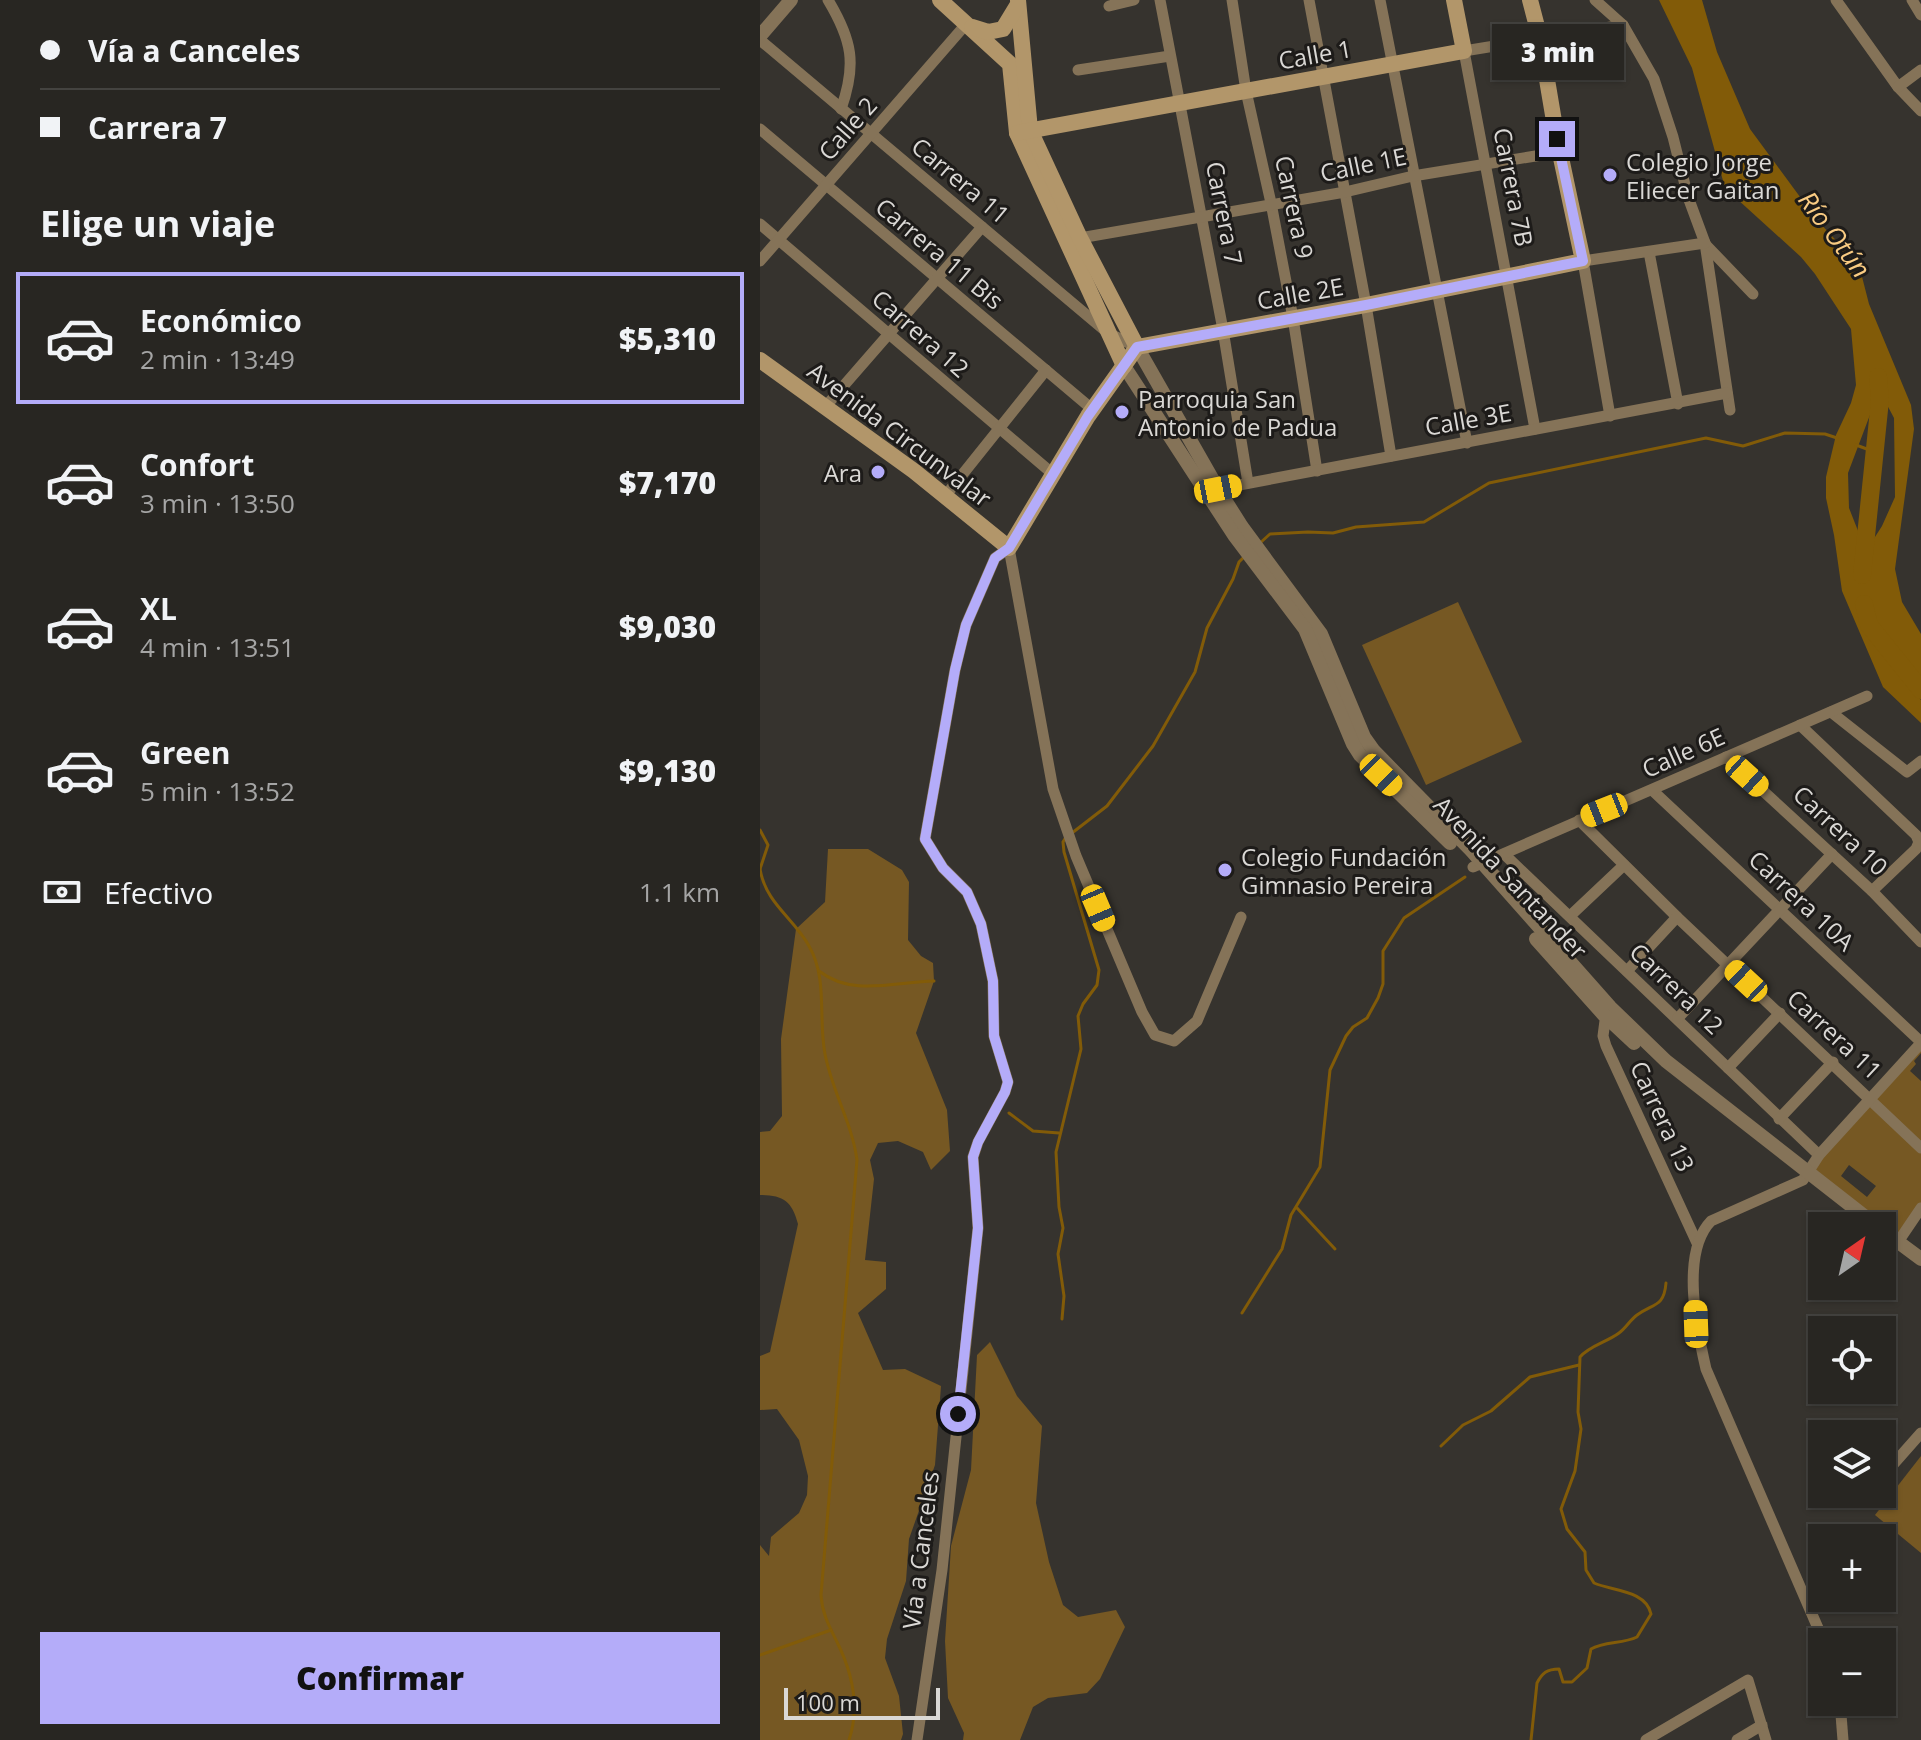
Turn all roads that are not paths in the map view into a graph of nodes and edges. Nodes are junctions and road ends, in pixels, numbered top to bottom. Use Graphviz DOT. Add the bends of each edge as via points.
graph roads {
  1 [pos="791,0"];
  2 [pos="828,0"];
  3 [pos="940,0"];
  4 [pos="1018,0"];
  5 [pos="1134,0"];
  6 [pos="1160,0"];
  7 [pos="1232,0"];
  8 [pos="1309,0"];
  9 [pos="1380,0"];
  10 [pos="1454,0"];
  11 [pos="1530,0"];
  12 [pos="1595,0"];
  13 [pos="1836,0"];
  14 [pos="1912,0"];
  15 [pos="1109,6"];
  16 [pos="1921,15"];
  17 [pos="967,23"];
  18 [pos="1623,25"];
  19 [pos="760,38"];
  20 [pos="1540,38"];
  21 [pos="1464,51"];
  22 [pos="1170,56"];
  23 [pos="1393,64"];
  24 [pos="1078,70"];
  25 [pos="1921,70"];
  26 [pos="1323,76"];
  27 [pos="1898,87"];
  28 [pos="1246,91"];
  29 [pos="1179,104"];
  30 [pos="841,109"];
  31 [pos="1921,111"];
  32 [pos="760,129"];
  33 [pos="1023,132"];
  34 [pos="872,134"];
  35 [pos="1560,152"];
  36 [pos="1486,165"];
  37 [pos="1413,176"];
  38 [pos="826,187"];
  39 [pos="1345,192"];
  40 [pos="1271,203"];
  41 [pos="1201,217"];
  42 [pos="760,224"];
  43 [pos="982,227"];
  44 [pos="1080,238"];
  45 [pos="778,240"];
  46 [pos="1705,243"];
  47 [pos="1649,252"];
  48 [pos="760,261"];
  49 [pos="1583,261"];
  50 [pos="937,278"];
  51 [pos="1507,278"];
  52 [pos="1437,291"];
  53 [pos="1753,294"];
  54 [pos="1366,305"];
  55 [pos="1293,318"];
  56 [pos="1223,330"];
  57 [pos="888,333"];
  58 [pos="1108,333"];
  59 [pos="1137,347"];
  60 [pos="760,360"];
  61 [pos="1124,366"];
  62 [pos="1046,370"];
  63 [pos="1727,393"];
  64 [pos="1678,404"];
  65 [pos="826,406"];
  66 [pos="1092,409"];
  67 [pos="1730,410"];
  68 [pos="1610,416"];
  69 [pos="1535,429"];
  70 [pos="999,430"];
  71 [pos="1467,443"];
  72 [pos="1391,456"];
  73 [pos="1317,471"];
  74 [pos="1053,474"];
  75 [pos="1248,483"];
  76 [pos="1218,489"];
  77 [pos="946,495"];
  78 [pos="1009,548"];
  79 [pos="1867,696"];
  80 [pos="1831,712"];
  81 [pos="1800,725"];
  82 [pos="1726,757"];
  83 [pos="1921,761"];
  84 [pos="1652,790"];
  85 [pos="1579,820"];
  86 [pos="1919,842"];
  87 [pos="1504,854"];
  88 [pos="1832,854"];
  89 [pos="1478,865"];
  90 [pos="1624,865"];
  91 [pos="1872,891"];
  92 [pos="1780,911"];
  93 [pos="1570,916"];
  94 [pos="1241,917"];
  95 [pos="1677,917"];
  96 [pos="1921,942"];
  97 [pos="1729,965"];
  98 [pos="1627,971"];
  99 [pos="1607,1011"];
  100 [pos="1780,1013"];
  101 [pos="1678,1018"];
  102 [pos="1921,1043"];
  103 [pos="1833,1062"];
  104 [pos="1728,1068"];
  105 [pos="1871,1098"];
  106 [pos="1779,1119"];
  107 [pos="1921,1148"];
  108 [pos="1819,1155"];
  109 [pos="1805,1176"];
  110 [pos="1921,1208"];
  111 [pos="1859,1212"];
  112 [pos="1898,1242"];
  113 [pos="1697,1243"];
  114 [pos="1921,1259"];
  115 [pos="1921,1433"];
  116 [pos="1896,1461"];
  117 [pos="1818,1628"];
  118 [pos="1841,1716"];
  119 [pos="1762,1725"];
  120 [pos="917,1740"];
  121 [pos="1646,1740"];
  122 [pos="1737,1740"];
  123 [pos="1766,1740"];
  124 [pos="1843,1740"];
  1 -- 19 [label="street"];
  2 -- 30 [label="street" via="850,48 851,80"];
  3 -- 17 [label="main road"];
  4 -- 17 [label="main road" via="1003,29 980,31"];
  4 -- 33 [label="main road"];
  5 -- 15 [label="street"];
  6 -- 22 [label="street, Carrera 7"];
  7 -- 28 [label="street, Carrera 9"];
  8 -- 26 [label="street"];
  9 -- 23 [label="street"];
  10 -- 21 [label="main road, Carrera 7B"];
  11 -- 20 [label="main road"];
  12 -- 18 [label="street"];
  13 -- 27 [label="street"];
  14 -- 16 [label="street"];
  17 -- 33 [label="main road" via="1010,64"];
  17 -- 34 [label="street, Calle 2"];
  18 -- 20 [label="street, Calle 1"];
  18 -- 46 [label="street" via="1654,79"];
  19 -- 30 [label="street, Carrera 11"];
  20 -- 21 [label="street, Calle 1"];
  20 -- 35 [label="main road"];
  21 -- 23 [label="main road, Calle 1"];
  21 -- 36 [label="street, Carrera 7B"];
  22 -- 24 [label="street"];
  22 -- 29 [label="street, Carrera 7"];
  23 -- 26 [label="main road, Calle 1"];
  23 -- 37 [label="street"];
  25 -- 27 [label="street"];
  26 -- 28 [label="main road, Calle 1"];
  26 -- 39 [label="street"];
  27 -- 31 [label="street"];
  28 -- 29 [label="main road, Calle 1"];
  28 -- 40 [label="street, Carrera 9"];
  29 -- 33 [label="main road, Calle 1"];
  29 -- 41 [label="street, Carrera 7"];
  30 -- 34 [label="street, Carrera 11"];
  32 -- 38 [label="street, Carrera 11 Bis"];
  33 -- 44 [label="main road, Avenida Santander"];
  33 -- 58 [label="main road, Avenida Santander"];
  34 -- 38 [label="street, Calle 2"];
  34 -- 43 [label="street, Carrera 11"];
  35 -- 36 [label="street, Calle 1E"];
  35 -- 49 [label="main road"];
  36 -- 37 [label="street, Calle 1E"];
  36 -- 51 [label="street, Carrera 7B"];
  37 -- 39 [label="street, Calle 1E"];
  37 -- 52 [label="street"];
  38 -- 45 [label="street, Calle 2"];
  38 -- 50 [label="street, Carrera 11 Bis"];
  39 -- 40 [label="street, Calle 1E"];
  39 -- 54 [label="street"];
  40 -- 41 [label="street, Calle 1E"];
  40 -- 55 [label="street, Carrera 9"];
  41 -- 44 [label="street, Calle 1E"];
  41 -- 56 [label="street, Carrera 7"];
  42 -- 45 [label="street, Carrera 12"];
  43 -- 50 [label="street"];
  43 -- 58 [label="street, Carrera 11"];
  44 -- 59 [label="main road, Avenida Santander"];
  45 -- 48 [label="street, Calle 2"];
  45 -- 57 [label="street, Carrera 12"];
  46 -- 47 [label="street, Calle 2E"];
  46 -- 53 [label="street"];
  46 -- 63 [label="street"];
  47 -- 49 [label="street, Calle 2E"];
  47 -- 64 [label="street"];
  49 -- 51 [label="main road, Calle 2E"];
  49 -- 68 [label="street"];
  50 -- 57 [label="street"];
  50 -- 62 [label="street, Carrera 11 Bis"];
  51 -- 52 [label="main road, Calle 2E"];
  51 -- 69 [label="street, Carrera 7B"];
  52 -- 54 [label="main road, Calle 2E"];
  52 -- 71 [label="street"];
  54 -- 55 [label="main road, Calle 2E"];
  54 -- 72 [label="street"];
  55 -- 56 [label="main road, Calle 2E"];
  55 -- 73 [label="street, Carrera 9"];
  56 -- 59 [label="main road, Calle 2E"];
  56 -- 75 [label="street, Carrera 7"];
  57 -- 65 [label="street"];
  57 -- 70 [label="street, Carrera 12"];
  58 -- 59 [label="street, Carrera 11"];
  58 -- 61 [label="main road, Avenida Santander"];
  59 -- 61 [label="main road"];
  59 -- 76 [label="street, Avenida Santander"];
  60 -- 65 [label="main road, Avenida Circunvalar"];
  61 -- 66 [label="main road"];
  61 -- 89 [label="street, Avenida Santander" via="1234,535 1305,629 1360,755"];
  62 -- 66 [label="street, Carrera 11 Bis"];
  62 -- 70 [label="street"];
  63 -- 64 [label="street, Calle 3E"];
  63 -- 67 [label="street"];
  64 -- 68 [label="street, Calle 3E"];
  65 -- 77 [label="main road, Avenida Circunvalar"];
  66 -- 74 [label="main road"];
  68 -- 69 [label="street, Calle 3E"];
  69 -- 71 [label="street, Calle 3E"];
  70 -- 74 [label="street, Carrera 12"];
  70 -- 77 [label="street"];
  71 -- 72 [label="street, Calle 3E"];
  72 -- 73 [label="street, Calle 3E"];
  73 -- 75 [label="street, Calle 3E"];
  74 -- 78 [label="main road"];
  75 -- 76 [label="street, Calle 3E"];
  76 -- 89 [label="street, Avenida Santander" via="1321,634 1364,737"];
  77 -- 78 [label="main road, Avenida Circunvalar"];
  78 -- 94 [label="street" via="1053,789 1076,856 1155,1035 1174,1041 1197,1021"];
  78 -- 120 [label="street, Vía a Canceles" via="995,558 966,625 925,839 967,892 981,924 993,981 994,1036 1008,1082 973,1157 978,1228 942,1570"];
  79 -- 80 [label="street, Calle 6E"];
  80 -- 81 [label="street, Calle 6E"];
  80 -- 83 [label="street" via="1907,772"];
  81 -- 82 [label="street, Calle 6E"];
  81 -- 86 [label="street"];
  82 -- 84 [label="street, Calle 6E"];
  82 -- 88 [label="street, Carrera 10"];
  84 -- 85 [label="street, Calle 6E"];
  84 -- 92 [label="street, Carrera 10A"];
  85 -- 87 [label="street, Calle 6E"];
  85 -- 90 [label="street, Carrera 11"];
  86 -- 91 [label="street"];
  87 -- 89 [label="street, Calle 6E"];
  87 -- 93 [label="street, Carrera 12"];
  88 -- 91 [label="street, Carrera 10"];
  88 -- 92 [label="street"];
  89 -- 99 [label="street, Avenida Santander"];
  90 -- 93 [label="street"];
  90 -- 95 [label="street, Carrera 11"];
  91 -- 96 [label="street, Carrera 10"];
  92 -- 97 [label="street"];
  92 -- 102 [label="street, Carrera 10A"];
  93 -- 98 [label="street, Carrera 12"];
  95 -- 97 [label="street, Carrera 11"];
  95 -- 98 [label="street"];
  97 -- 100 [label="street, Carrera 11"];
  97 -- 101 [label="street"];
  98 -- 101 [label="street, Carrera 12"];
  99 -- 109 [label="street, Avenida Santander" via="1660,1068"];
  99 -- 113 [label="street, Carrera 13" via="1606,1046"];
  100 -- 103 [label="street, Carrera 11"];
  100 -- 104 [label="street"];
  101 -- 104 [label="street, Carrera 12"];
  102 -- 105 [label="street"];
  103 -- 105 [label="street, Carrera 11"];
  103 -- 106 [label="street"];
  104 -- 106 [label="street, Carrera 12"];
  105 -- 107 [label="street, Carrera 11"];
  105 -- 108 [label="street"];
  106 -- 108 [label="street, Carrera 12"];
  108 -- 109 [label="street"];
  109 -- 111 [label="street, Avenida Santander"];
  109 -- 113 [label="street" via="1711,1221"];
  110 -- 112 [label="street"];
  112 -- 114 [label="street"];
  113 -- 117 [label="street" via="1696,1324 1706,1369"];
  115 -- 116 [label="street"];
  118 -- 124 [label="street"];
  119 -- 121 [label="street" via="1748,1680"];
  119 -- 122 [label="street"];
  119 -- 123 [label="street"];
}
